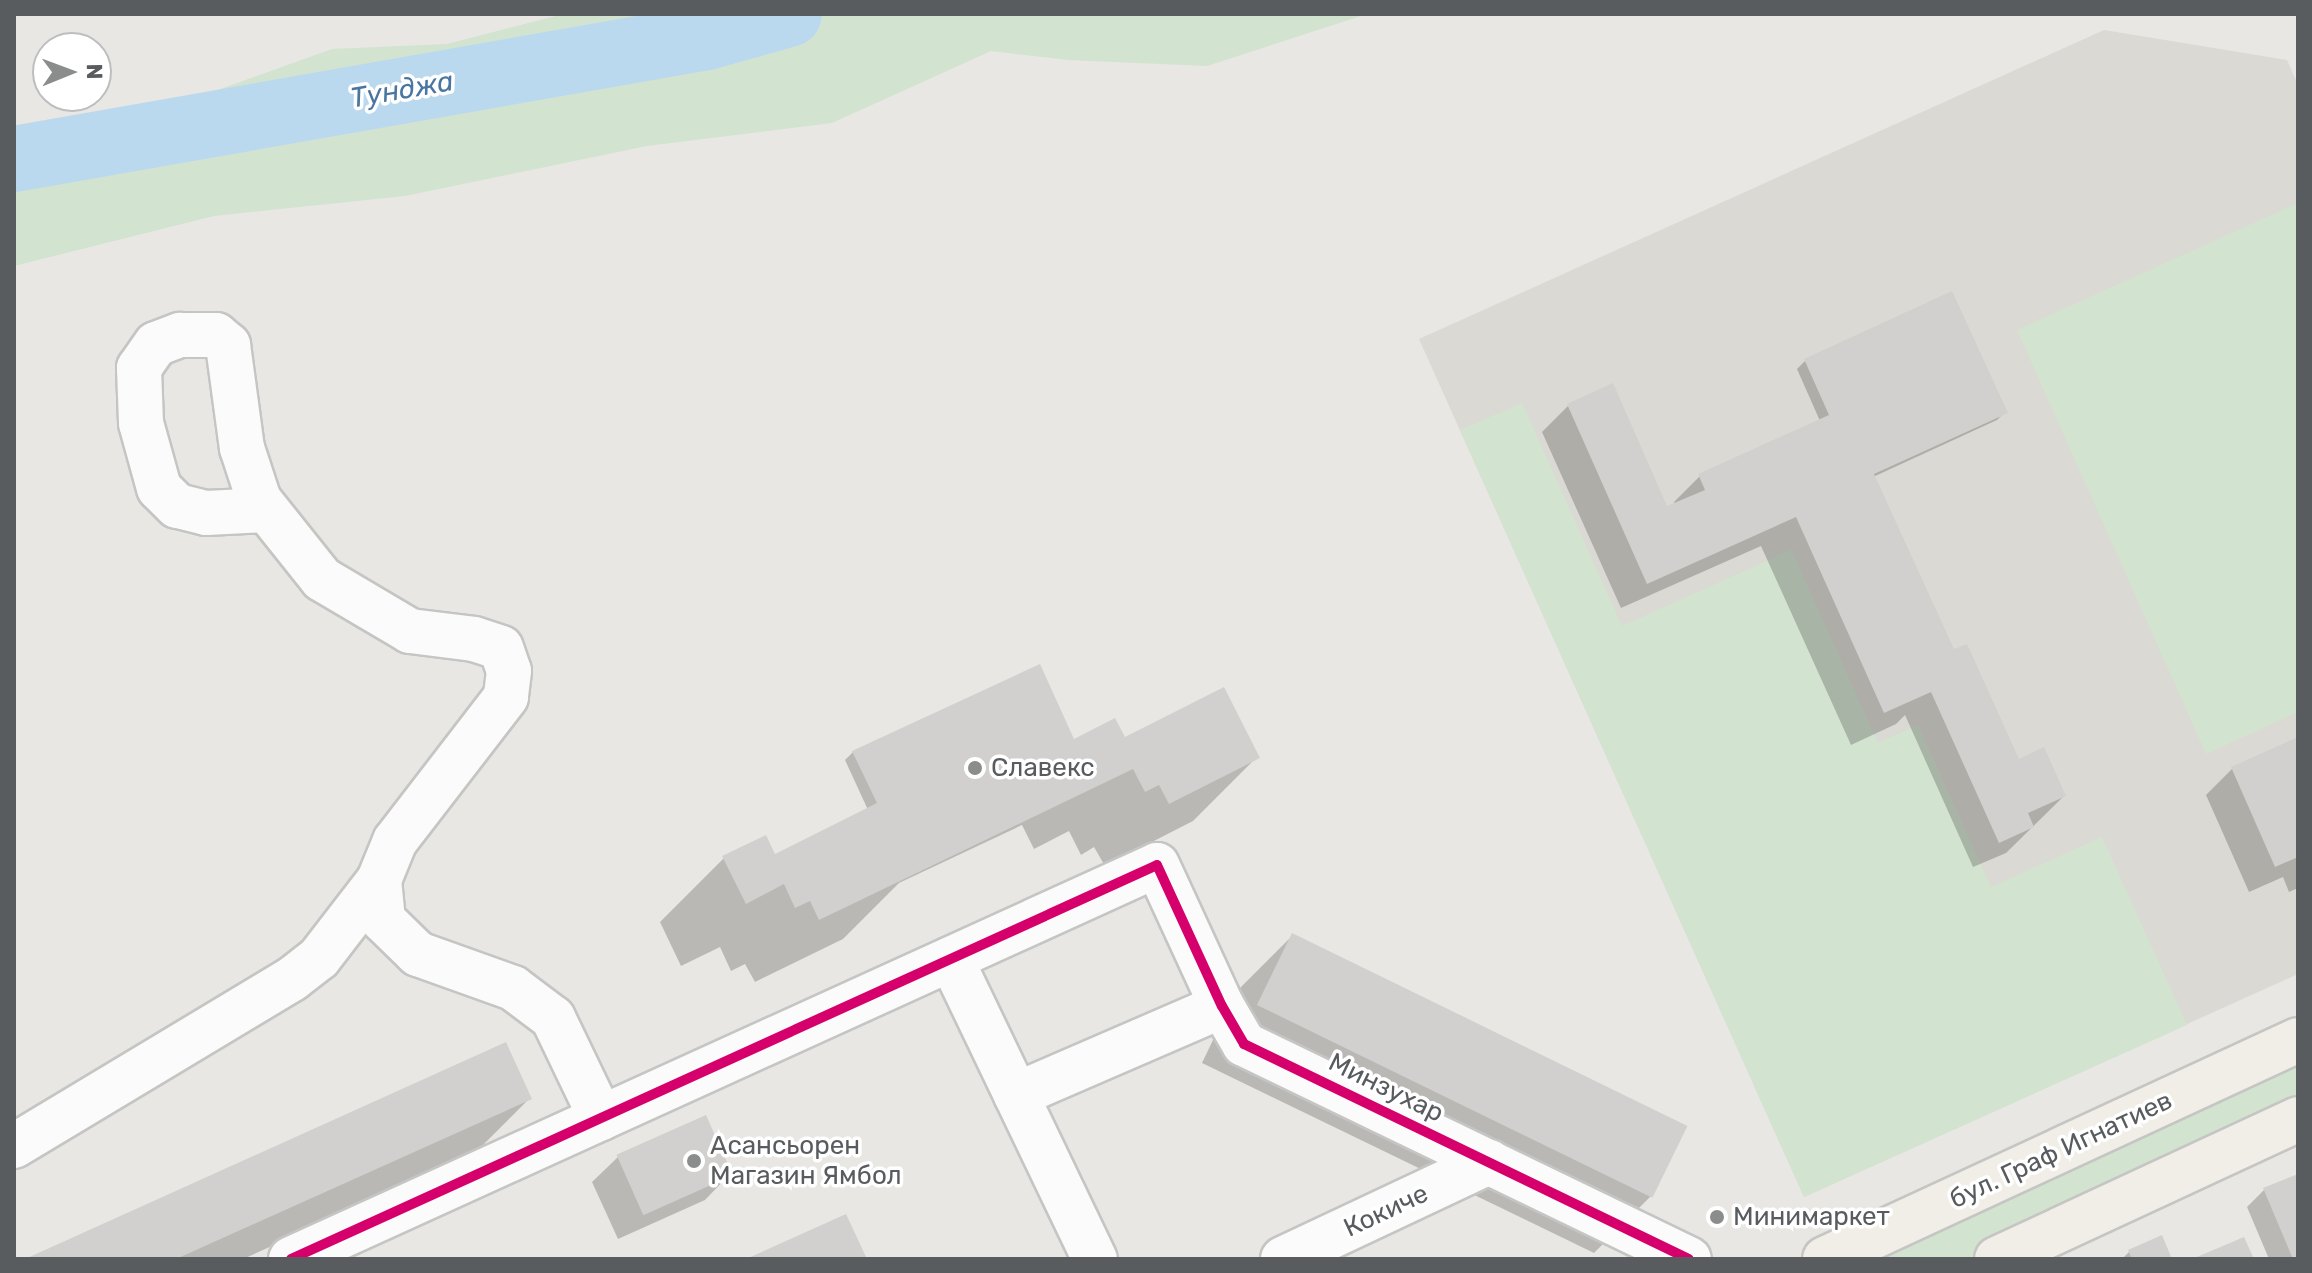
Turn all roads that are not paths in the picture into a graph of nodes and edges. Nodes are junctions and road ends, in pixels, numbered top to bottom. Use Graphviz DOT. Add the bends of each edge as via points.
graph roads {
  1 [pos="266,510"];
  2 [pos="379,880"];
  3 [pos="951,959"];
  4 [pos="1222,1006"];
  5 [pos="2298,1040"];
  6 [pos="1016,1095"];
  7 [pos="601,1118"];
  8 [pos="2298,1119"];
  9 [pos="14,1146"];
  10 [pos="1489,1162"];
  11 [pos="291,1259"];
  12 [pos="1095,1259"];
  13 [pos="1283,1259"];
  14 [pos="1689,1259"];
  15 [pos="1825,1259"];
  16 [pos="1997,1259"];
  1 -- 2 [label="street" via="322,579 410,631 501,648 509,671 506,697 395,841"];
  2 -- 7 [label="street" via="383,920 418,954 513,988 553,1018"];
  2 -- 9 [label="street" via="319,958 292,979"];
  3 -- 4 [label="street, Минзухар" via="1157,865"];
  3 -- 6 [label="street"];
  3 -- 7 [label="street"];
  4 -- 6 [label="street"];
  4 -- 10 [label="street, Минзухар" via="1244,1044"];
  5 -- 15 [label="main road, бул. Граф Игнатиев"];
  6 -- 12 [label="street"];
  7 -- 11 [label="street"];
  8 -- 16 [label="main road"];
  10 -- 13 [label="street, Кокиче"];
  10 -- 14 [label="street, Минзухар"];
}
